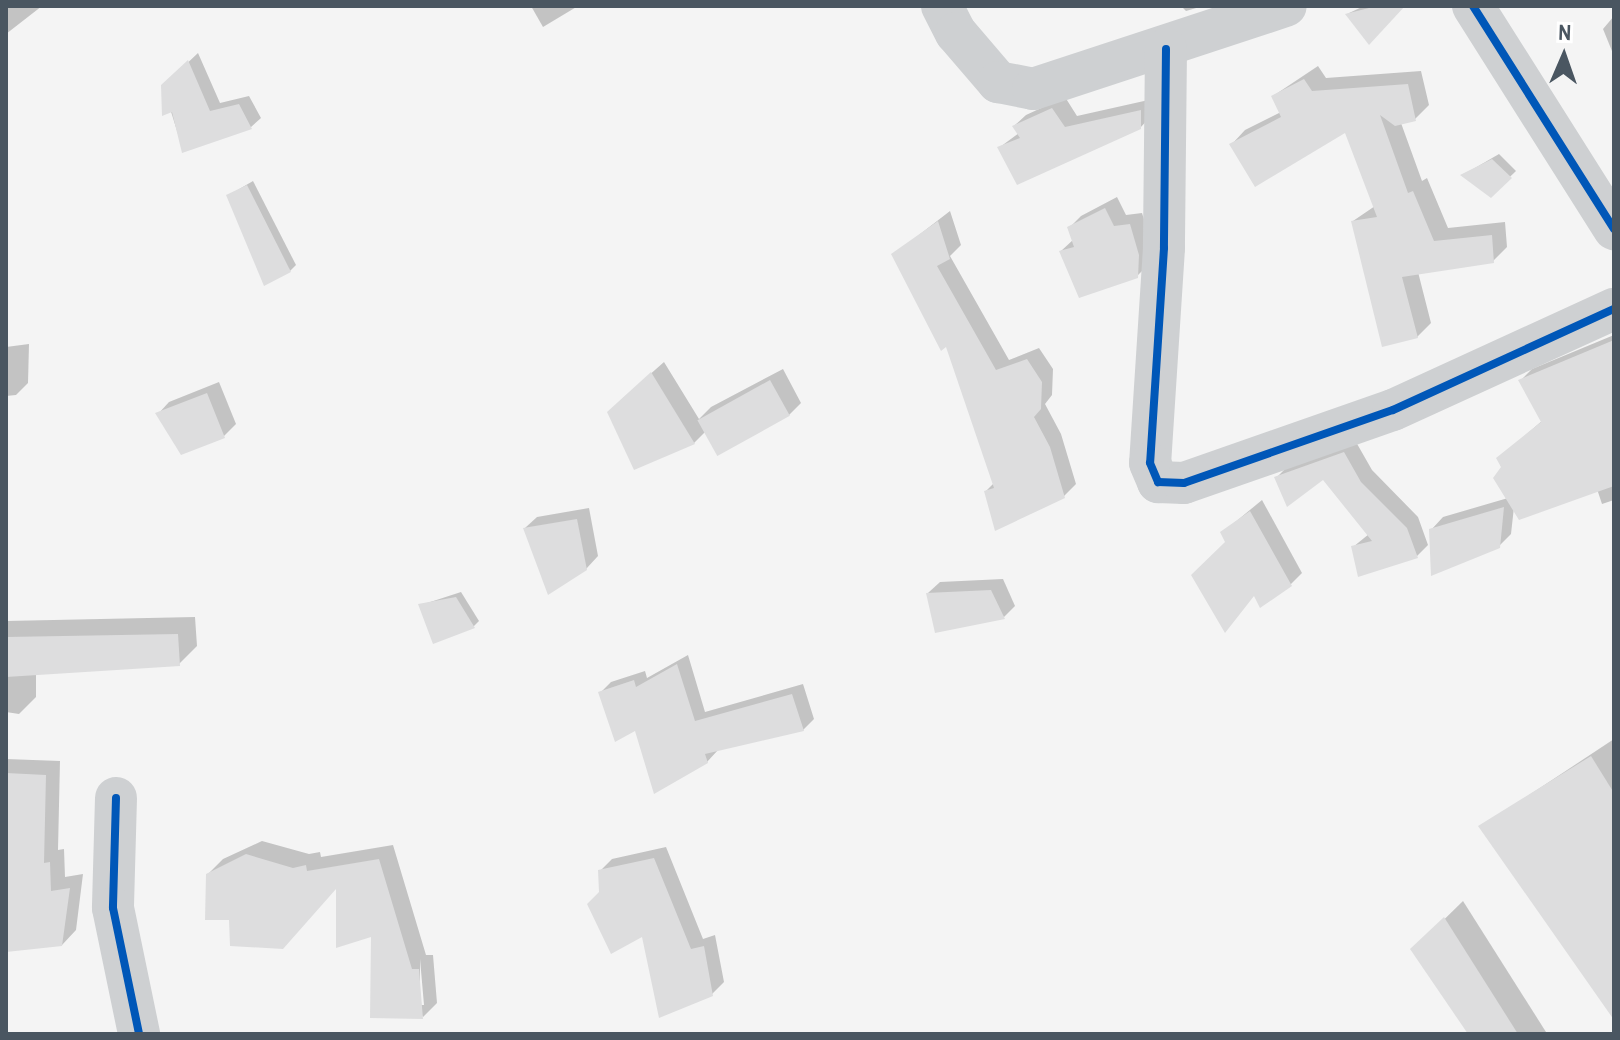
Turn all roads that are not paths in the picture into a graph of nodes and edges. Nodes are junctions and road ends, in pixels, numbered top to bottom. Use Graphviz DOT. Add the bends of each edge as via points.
graph roads {
  1 [pos="942,6"];
  2 [pos="1286,6"];
  3 [pos="1473,6"];
  4 [pos="1166,49"];
  5 [pos="1614,229"];
  6 [pos="1614,309"];
  7 [pos="116,798"];
  8 [pos="139,1034"];
  1 -- 4 [label="street" via="981,67 1011,87 1033,89"];
  2 -- 4 [label="street"];
  3 -- 5 [label="street"];
  4 -- 6 [label="street" via="1164,248 1150,463 1158,482 1184,483 1393,410"];
  7 -- 8 [label="street" via="113,908"];
}
